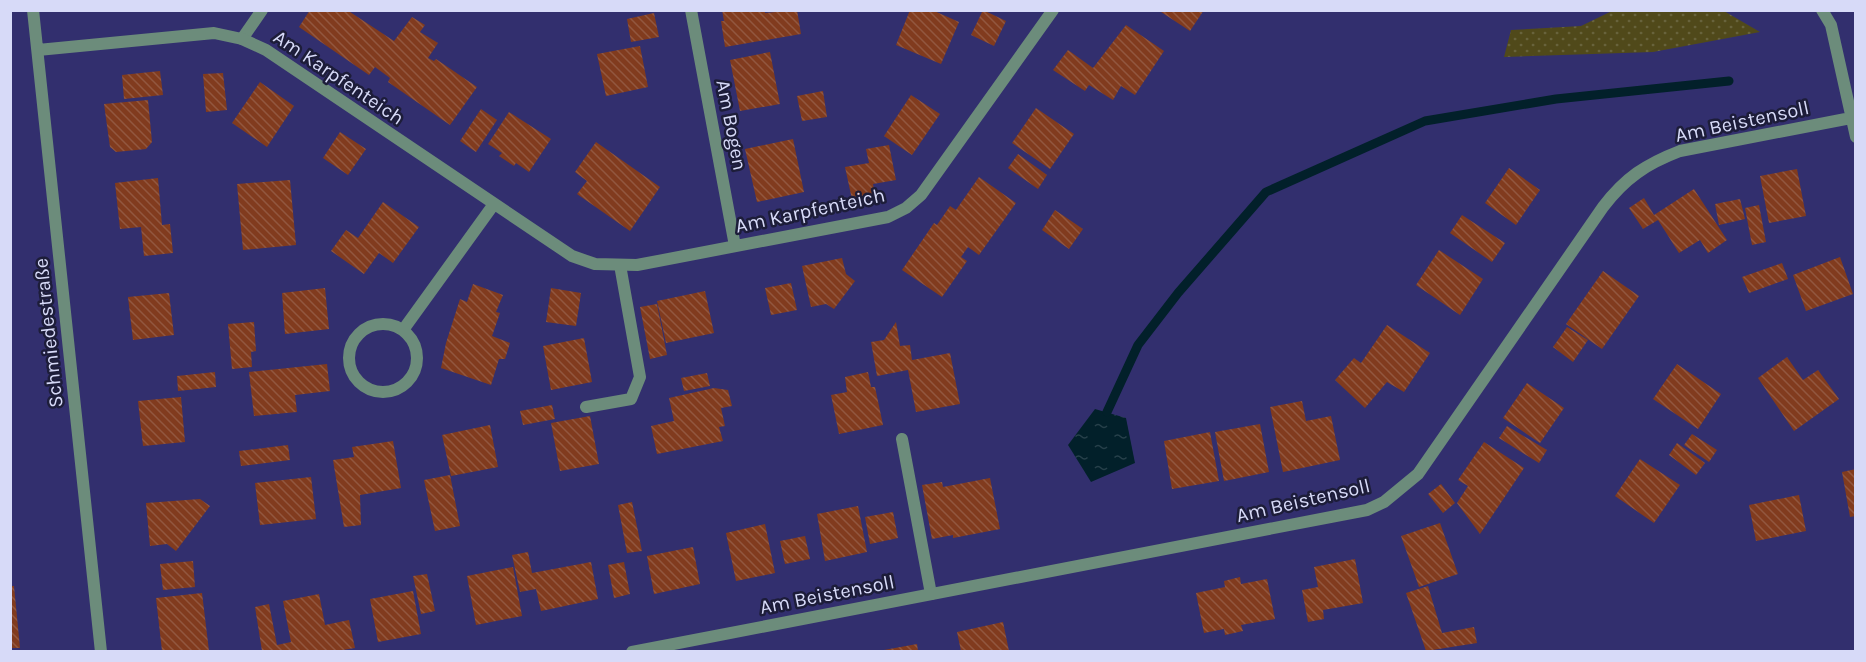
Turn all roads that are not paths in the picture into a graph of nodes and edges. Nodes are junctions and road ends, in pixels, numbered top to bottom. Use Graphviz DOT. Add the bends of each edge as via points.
graph roads {
  1 [pos="33,10"];
  2 [pos="262,10"];
  3 [pos="691,10"];
  4 [pos="1053,10"];
  5 [pos="1822,10"];
  6 [pos="242,39"];
  7 [pos="38,50"];
  8 [pos="1854,118"];
  9 [pos="1856,137"];
  10 [pos="494,204"];
  11 [pos="735,246"];
  12 [pos="620,265"];
  13 [pos="403,330"];
  14 [pos="586,408"];
  15 [pos="902,439"];
  16 [pos="931,594"];
  17 [pos="101,651"];
  18 [pos="632,651"];
  1 -- 7 [label="street, Schmiedestraße"];
  2 -- 6 [label="street"];
  3 -- 11 [label="street, Am Bogen"];
  4 -- 11 [label="street, Am Karpfenteich" via="921,195 906,208 888,217"];
  5 -- 8 [label="street" via="1831,25"];
  6 -- 7 [label="street, Am Karpfenteich" via="214,33"];
  6 -- 10 [label="street, Am Karpfenteich" via="266,50"];
  7 -- 17 [label="street, Schmiedestraße"];
  8 -- 9 [label="street"];
  8 -- 16 [label="street, Am Beistensoll" via="1680,151 1635,173 1603,207 1419,474 1384,502 1345,515"];
  10 -- 12 [label="street, Am Karpfenteich" via="573,256 595,264"];
  10 -- 13 [label="street"];
  11 -- 12 [label="street, Am Karpfenteich"];
  12 -- 14 [label="street" via="640,377 631,399"];
  13 -- 13 [label="street" via="383,323 362,329 349,347 349,369 362,386 382,393 403,387 416,369 416,347"];
  15 -- 16 [label="street"];
  16 -- 18 [label="street, Am Beistensoll"];
}
